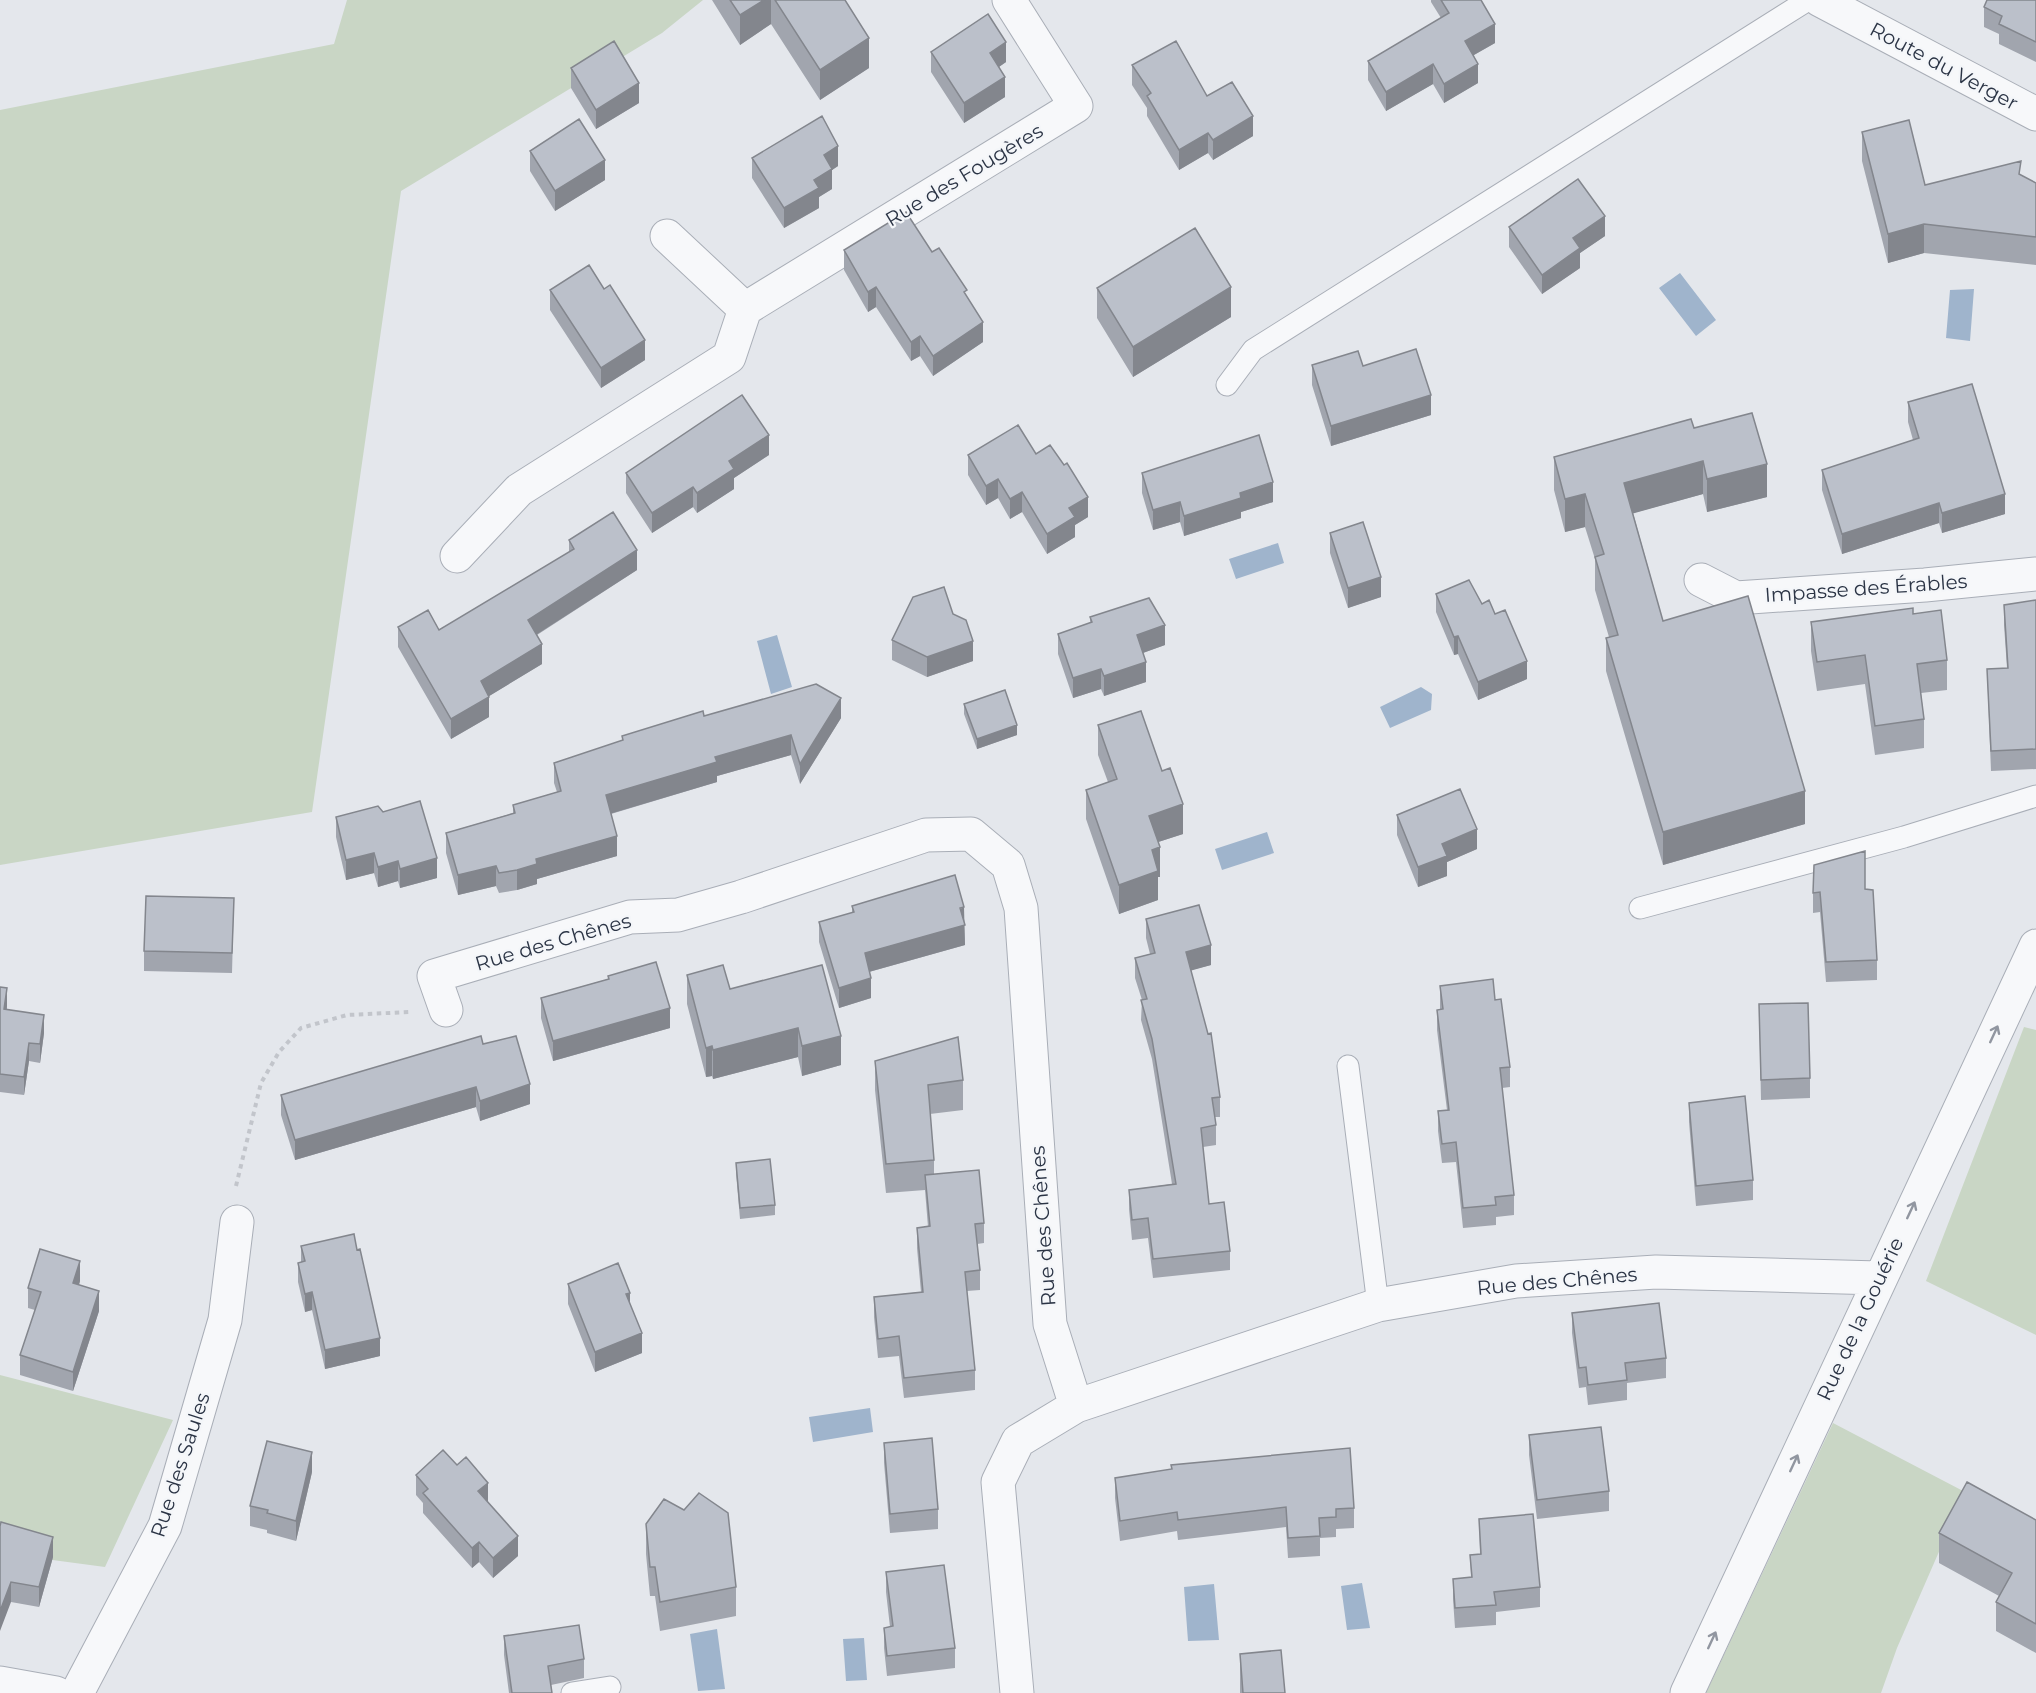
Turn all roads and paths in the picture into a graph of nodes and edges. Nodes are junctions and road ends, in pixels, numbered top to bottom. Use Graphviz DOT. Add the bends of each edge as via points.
graph roads {
  1 [pos="1009,0"];
  2 [pos="1808,0"];
  3 [pos="1820,0"];
  4 [pos="2036,114"];
  5 [pos="667,236"];
  6 [pos="746,309"];
  7 [pos="1227,385"];
  8 [pos="457,556"];
  9 [pos="2036,574"];
  10 [pos="1701,580"];
  11 [pos="2036,796"];
  12 [pos="1640,908"];
  13 [pos="2036,946"];
  14 [pos="446,1010"];
  15 [pos="1348,1066"];
  16 [pos="237,1222"];
  17 [pos="1879,1278"];
  18 [pos="1378,1305"];
  19 [pos="1076,1406"];
  20 [pos="0,1683"];
  21 [pos="609,1687"];
  22 [pos="56,1693"];
  23 [pos="77,1693"];
  24 [pos="572,1693"];
  25 [pos="1017,1693"];
  26 [pos="1687,1693"];
  1 -- 6 [label="street, Rue des Fougères" via="1076,106"];
  2 -- 7 [label="lane" via="1253,350"];
  3 -- 4 [label="street, Route du Verger"];
  5 -- 6 [label="street"];
  6 -- 8 [label="street" via="729,357 519,490"];
  9 -- 10 [label="street, Impasse des Érables" via="1736,598"];
  11 -- 12 [label="lane" via="1904,837"];
  17 -- 13 [label="street, Rue de la Gouérie, one-way"];
  14 -- 16 [label="path" via="346,1015 301,1028 279,1053 261,1083 232,1198"];
  14 -- 19 [label="street, Rue des Chênes" via="434,976 630,917 678,915 741,897 926,835 972,834 1008,865 1021,908 1050,1324"];
  15 -- 18 [label="lane"];
  16 -- 23 [label="street, Rue des Saules" via="225,1320 165,1526"];
  17 -- 18 [label="street, Rue des Chênes" via="1656,1272 1516,1281"];
  26 -- 17 [label="street, Rue de la Gouérie, one-way"];
  18 -- 19 [label="street, Rue des Chênes"];
  19 -- 25 [label="street" via="1018,1441 998,1482"];
  20 -- 22 [label="street"];
  21 -- 24 [label="lane"];
}
